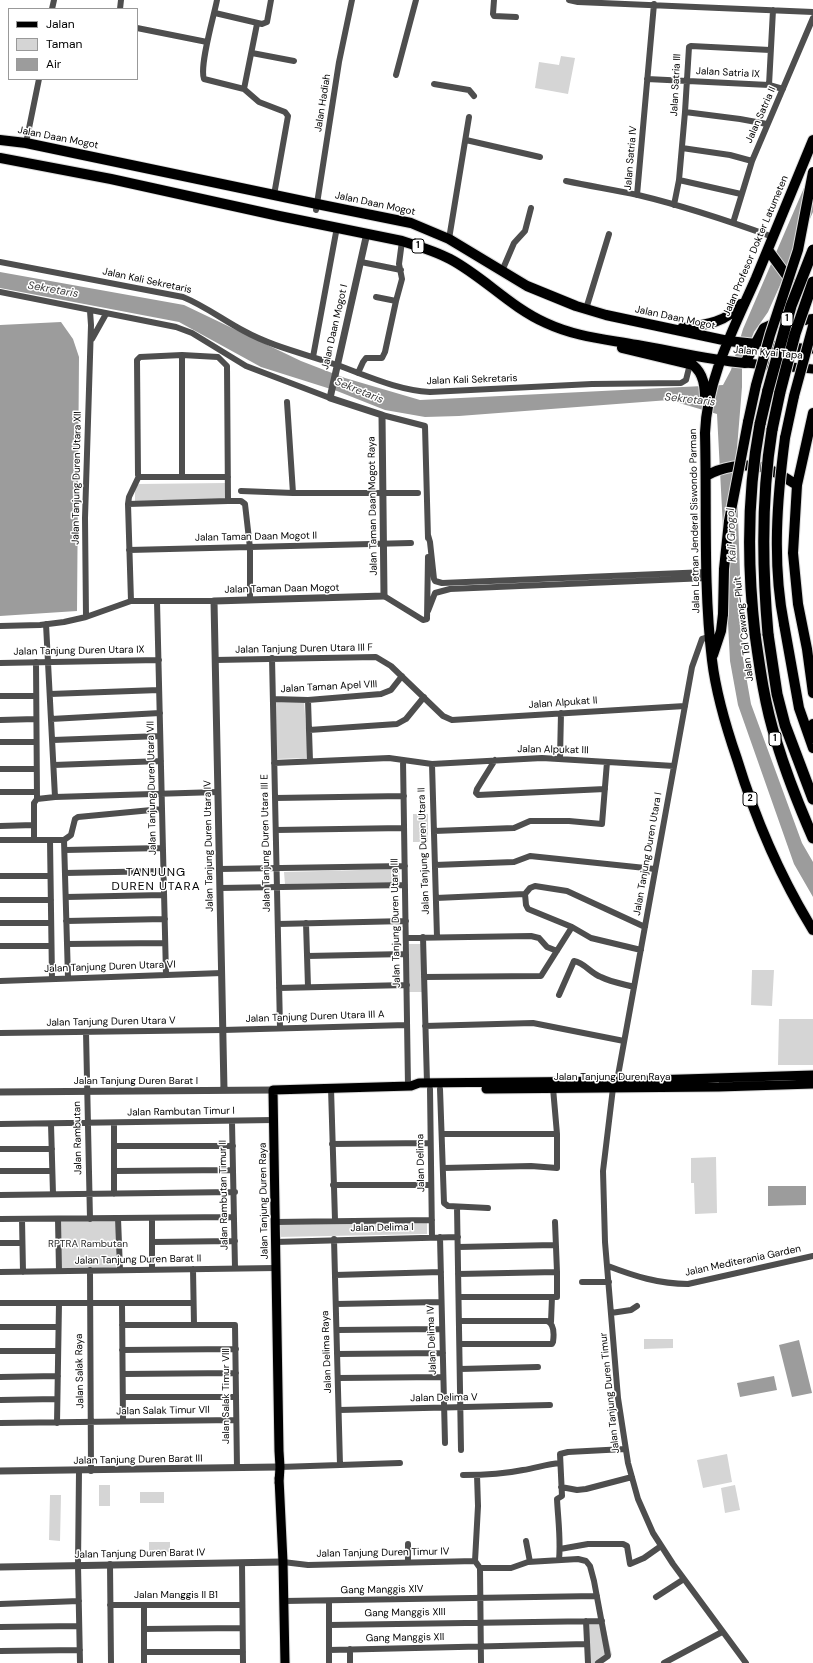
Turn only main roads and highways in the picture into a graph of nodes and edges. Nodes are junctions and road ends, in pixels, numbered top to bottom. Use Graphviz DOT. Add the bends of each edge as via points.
graph roads {
  1 [pos="0,140"];
  2 [pos="813,140"];
  3 [pos="0,158"];
  4 [pos="813,172"];
  5 [pos="200,180"];
  6 [pos="226,185"];
  7 [pos="196,198"];
  8 [pos="222,204"];
  9 [pos="813,250"];
  10 [pos="770,254"];
  11 [pos="813,282"];
  12 [pos="813,294"];
  13 [pos="747,298"];
  14 [pos="813,318"];
  15 [pos="813,326"];
  16 [pos="672,329"];
  17 [pos="813,336"];
  18 [pos="593,338"];
  19 [pos="733,342"];
  20 [pos="754,343"];
  21 [pos="809,350"];
  22 [pos="726,361"];
  23 [pos="744,363"];
  24 [pos="813,369"];
  25 [pos="708,383"];
  26 [pos="813,413"];
  27 [pos="706,476"];
  28 [pos="797,485"];
  29 [pos="810,649"];
  30 [pos="712,659"];
  31 [pos="813,693"];
  32 [pos="813,724"];
  33 [pos="812,745"];
  34 [pos="813,799"];
  35 [pos="813,838"];
  36 [pos="813,930"];
  37 [pos="813,1075"];
  38 [pos="615,1084"];
  39 [pos="813,1084"];
  40 [pos="428,1086"];
  41 [pos="285,1663"];
  1 -- 5 [label="highway, Jalan Daan Mogot / 1" via="26,143"];
  2 -- 10 [label="highway, Jalan Profesor Dokter Latumeten" via="773,237"];
  3 -- 7 [label="highway, 1"];
  4 -- 30 [label="highway, Jalan Letnan Jenderal Siswondo Parman, bridge" via="798,250 768,342 752,403 729,521 721,631"];
  5 -- 6 [label="highway, Jalan Daan Mogot / 1"];
  5 -- 7 [label="highway"];
  6 -- 8 [label="highway"];
  6 -- 16 [label="highway, Jalan Daan Mogot / 1" via="316,207 403,220 422,226 545,294 586,309"];
  7 -- 8 [label="highway, 1"];
  8 -- 18 [label="highway, 1" via="419,246 450,260 510,303 546,323"];
  9 -- 35 [label="highway, Jalan Tol Cawang–Pluit / 1, bridge" via="784,330 763,410 755,450 750,501 749,554 755,634 775,739"];
  10 -- 12 [label="highway" via="795,287"];
  10 -- 13 [label="highway, Jalan Profesor Dokter Latumeten"];
  11 -- 34 [label="highway, 1, bridge" via="798,321 769,446 762,542 768,634 777,694 785,725"];
  13 -- 16 [label="highway" via="734,313 719,322"];
  13 -- 19 [label="highway, Jalan Profesor Dokter Latumeten"];
  14 -- 20 [label="highway, 1" via="773,324 764,328"];
  15 -- 21 [label="highway, bridge"];
  16 -- 19 [label="highway, Jalan Daan Mogot / 1"];
  17 -- 21 [label="highway, bridge"];
  18 -- 22 [label="highway, 1"];
  18 -- 25 [label="highway" via="614,346 690,364"];
  19 -- 20 [label="highway, Jalan Kyai Tapa / 1"];
  19 -- 22 [label="highway, Jalan Profesor Dokter Latumeten"];
  20 -- 21 [label="main road, Jalan Kyai Tapa / 1"];
  20 -- 23 [label="highway, 1"];
  21 -- 33 [label="highway, bridge" via="790,417 781,470 777,522 778,589 799,708"];
  22 -- 23 [label="highway, Jalan Kyai Tapa / 1"];
  22 -- 25 [label="highway"];
  23 -- 24 [label="main road, Jalan Kyai Tapa / 1"];
  25 -- 27 [label="highway, Jalan Letnan Jenderal Siswondo Parman"];
  26 -- 28 [label="highway"];
  27 -- 28 [label="highway" via="718,470 738,466 762,467"];
  27 -- 30 [label="highway, Jalan Letnan Jenderal Siswondo Parman" via="709,637"];
  28 -- 29 [label="highway" via="793,562 798,604"];
  29 -- 31 [label="highway"];
  30 -- 36 [label="highway, Jalan Letnan Jenderal Siswondo Parman / 2" via="720,704 756,817 784,880"];
  32 -- 33 [label="highway"];
  37 -- 38 [label="main road, Jalan Tanjung Duren Raya"];
  38 -- 39 [label="main road, Jalan Tanjung Duren Raya"];
  38 -- 40 [label="main road, Jalan Tanjung Duren Raya"];
  38 -- 40 [label="main road, Jalan Tanjung Duren Raya" via="553,1088 440,1089"];
  40 -- 41 [label="main road, Jalan Tanjung Duren Raya" via="418,1089 410,1086 273,1090 279,1483"];
}
